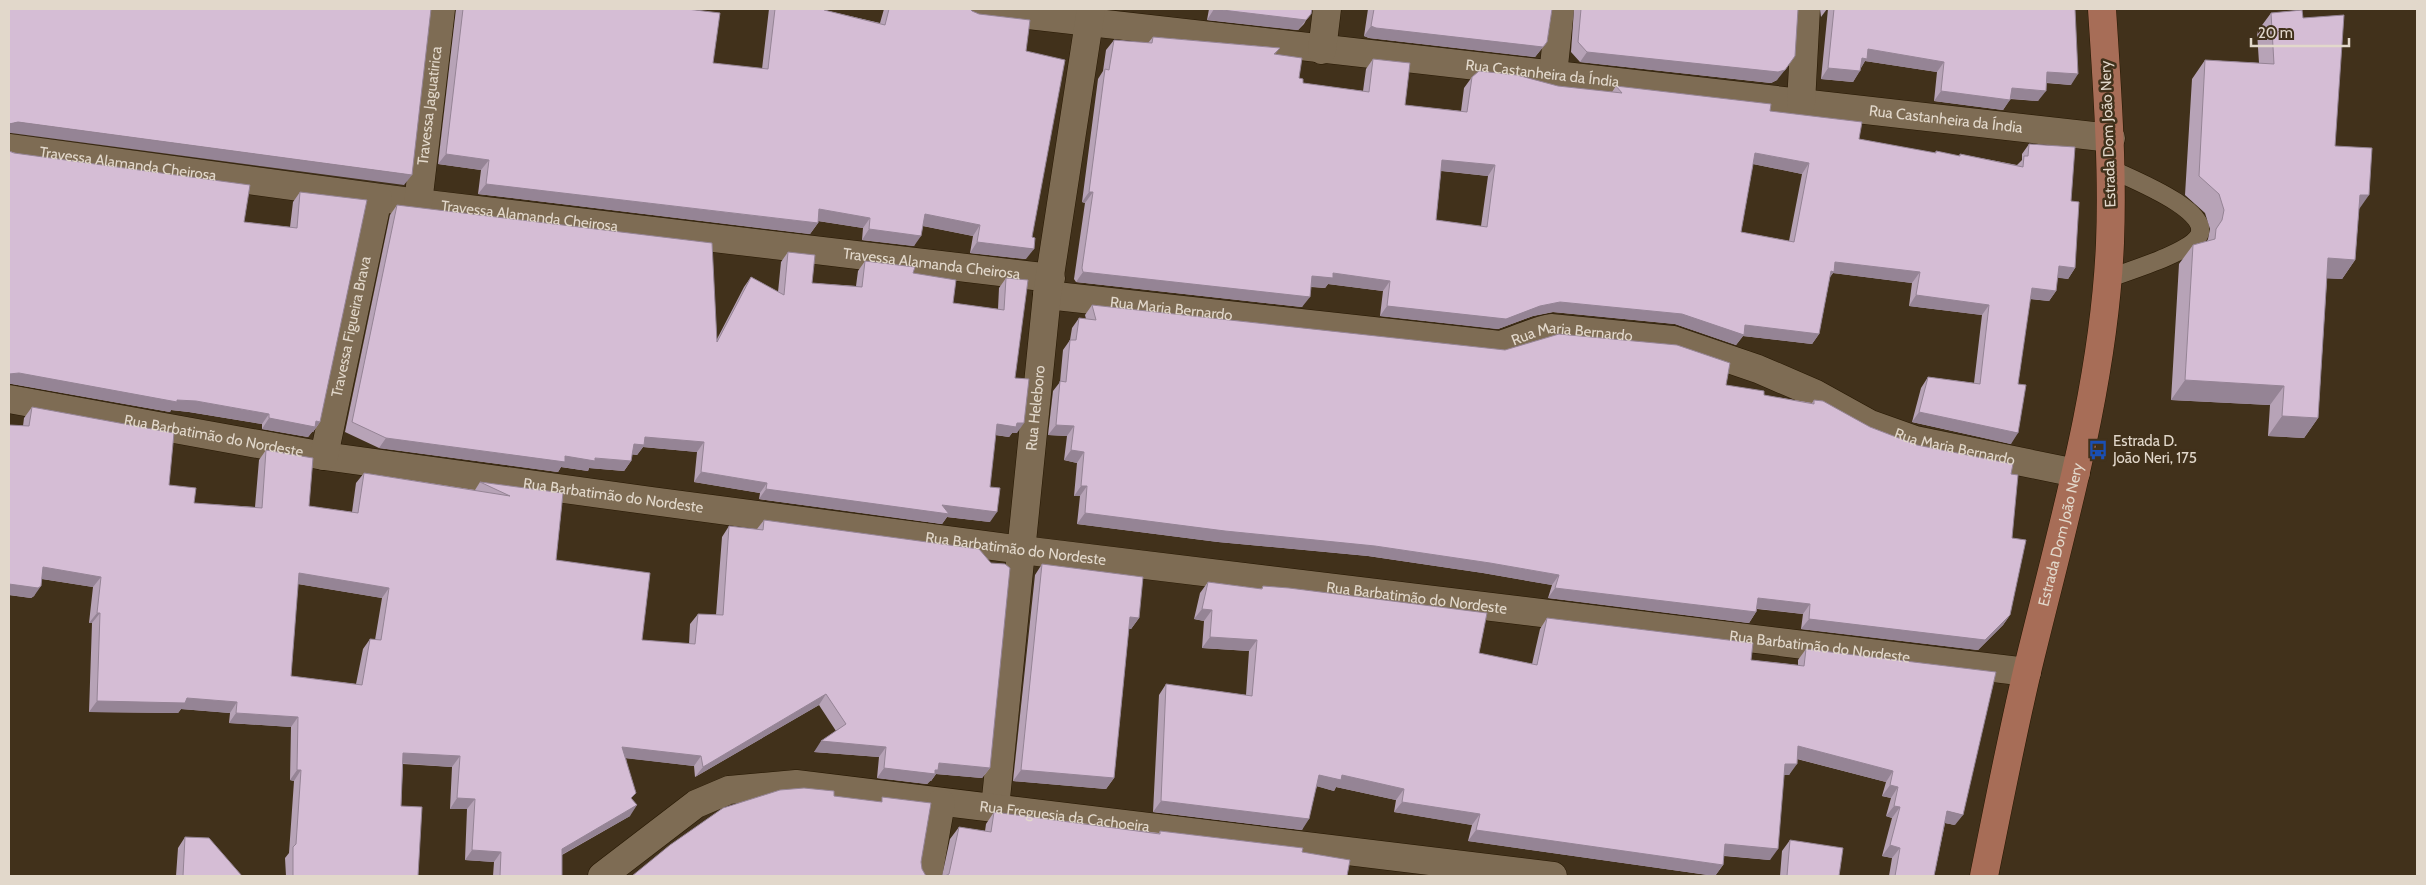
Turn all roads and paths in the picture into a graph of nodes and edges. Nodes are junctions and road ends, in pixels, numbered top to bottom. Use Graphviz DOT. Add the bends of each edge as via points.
graph roads {
  1 [pos="441,9"];
  2 [pos="974,9"];
  3 [pos="1328,9"];
  4 [pos="1560,9"];
  5 [pos="1806,9"];
  6 [pos="2102,9"];
  7 [pos="1090,16"];
  8 [pos="1322,50"];
  9 [pos="1553,75"];
  10 [pos="1801,102"];
  11 [pos="2111,138"];
  12 [pos="9,148"];
  13 [pos="2111,170"];
  14 [pos="378,198"];
  15 [pos="418,204"];
  16 [pos="2107,279"];
  17 [pos="1049,286"];
  18 [pos="9,399"];
  19 [pos="324,456"];
  20 [pos="2076,473"];
  21 [pos="1022,550"];
  22 [pos="2027,672"];
  23 [pos="940,803"];
  24 [pos="995,808"];
  25 [pos="602,876"];
  26 [pos="928,876"];
  27 [pos="1553,876"];
  28 [pos="1984,876"];
  1 -- 15 [label="street, Travessa Jaguatirica"];
  2 -- 7 [label="street, Rua Castanheira da Índia"];
  3 -- 8 [label="street"];
  4 -- 9 [label="street"];
  5 -- 10 [label="street"];
  6 -- 11 [label="main road, Estrada Dom João Nery"];
  7 -- 8 [label="street, Rua Castanheira da Índia"];
  7 -- 17 [label="street, Rua Heleboro"];
  8 -- 9 [label="street, Rua Castanheira da Índia"];
  9 -- 10 [label="street, Rua Castanheira da Índia"];
  10 -- 11 [label="street, Rua Castanheira da Índia"];
  11 -- 13 [label="main road, Estrada Dom João Nery"];
  12 -- 14 [label="street, Travessa Alamanda Cheirosa"];
  13 -- 16 [label="main road, Estrada Dom João Nery"];
  13 -- 16 [label="lane" via="2180,204 2199,220 2201,228 2197,238 2173,254"];
  14 -- 15 [label="street, Travessa Alamanda Cheirosa"];
  14 -- 19 [label="street, Travessa Figueira Brava"];
  15 -- 17 [label="street, Travessa Alamanda Cheirosa"];
  16 -- 20 [label="main road, Estrada Dom João Nery" via="2100,342"];
  17 -- 20 [label="street, Rua Maria Bernardo" via="1500,345 1537,330 1551,328 1673,340 1758,369 1814,393 1870,424 1916,440"];
  17 -- 21 [label="street, Rua Heleboro"];
  18 -- 19 [label="street, Rua Barbatimão do Nordeste"];
  19 -- 21 [label="street, Rua Barbatimão do Nordeste"];
  20 -- 22 [label="main road, Estrada Dom João Nery"];
  21 -- 22 [label="street, Rua Barbatimão do Nordeste"];
  21 -- 24 [label="street, Rua Heleboro"];
  22 -- 28 [label="main road, Estrada Dom João Nery"];
  23 -- 24 [label="street, Rua Freguesia da Cachoeira"];
  23 -- 25 [label="street, Rua Freguesia da Cachoeira" via="796,784 729,790 696,804"];
  23 -- 26 [label="street"];
  24 -- 27 [label="street, Rua Freguesia da Cachoeira"];
}
